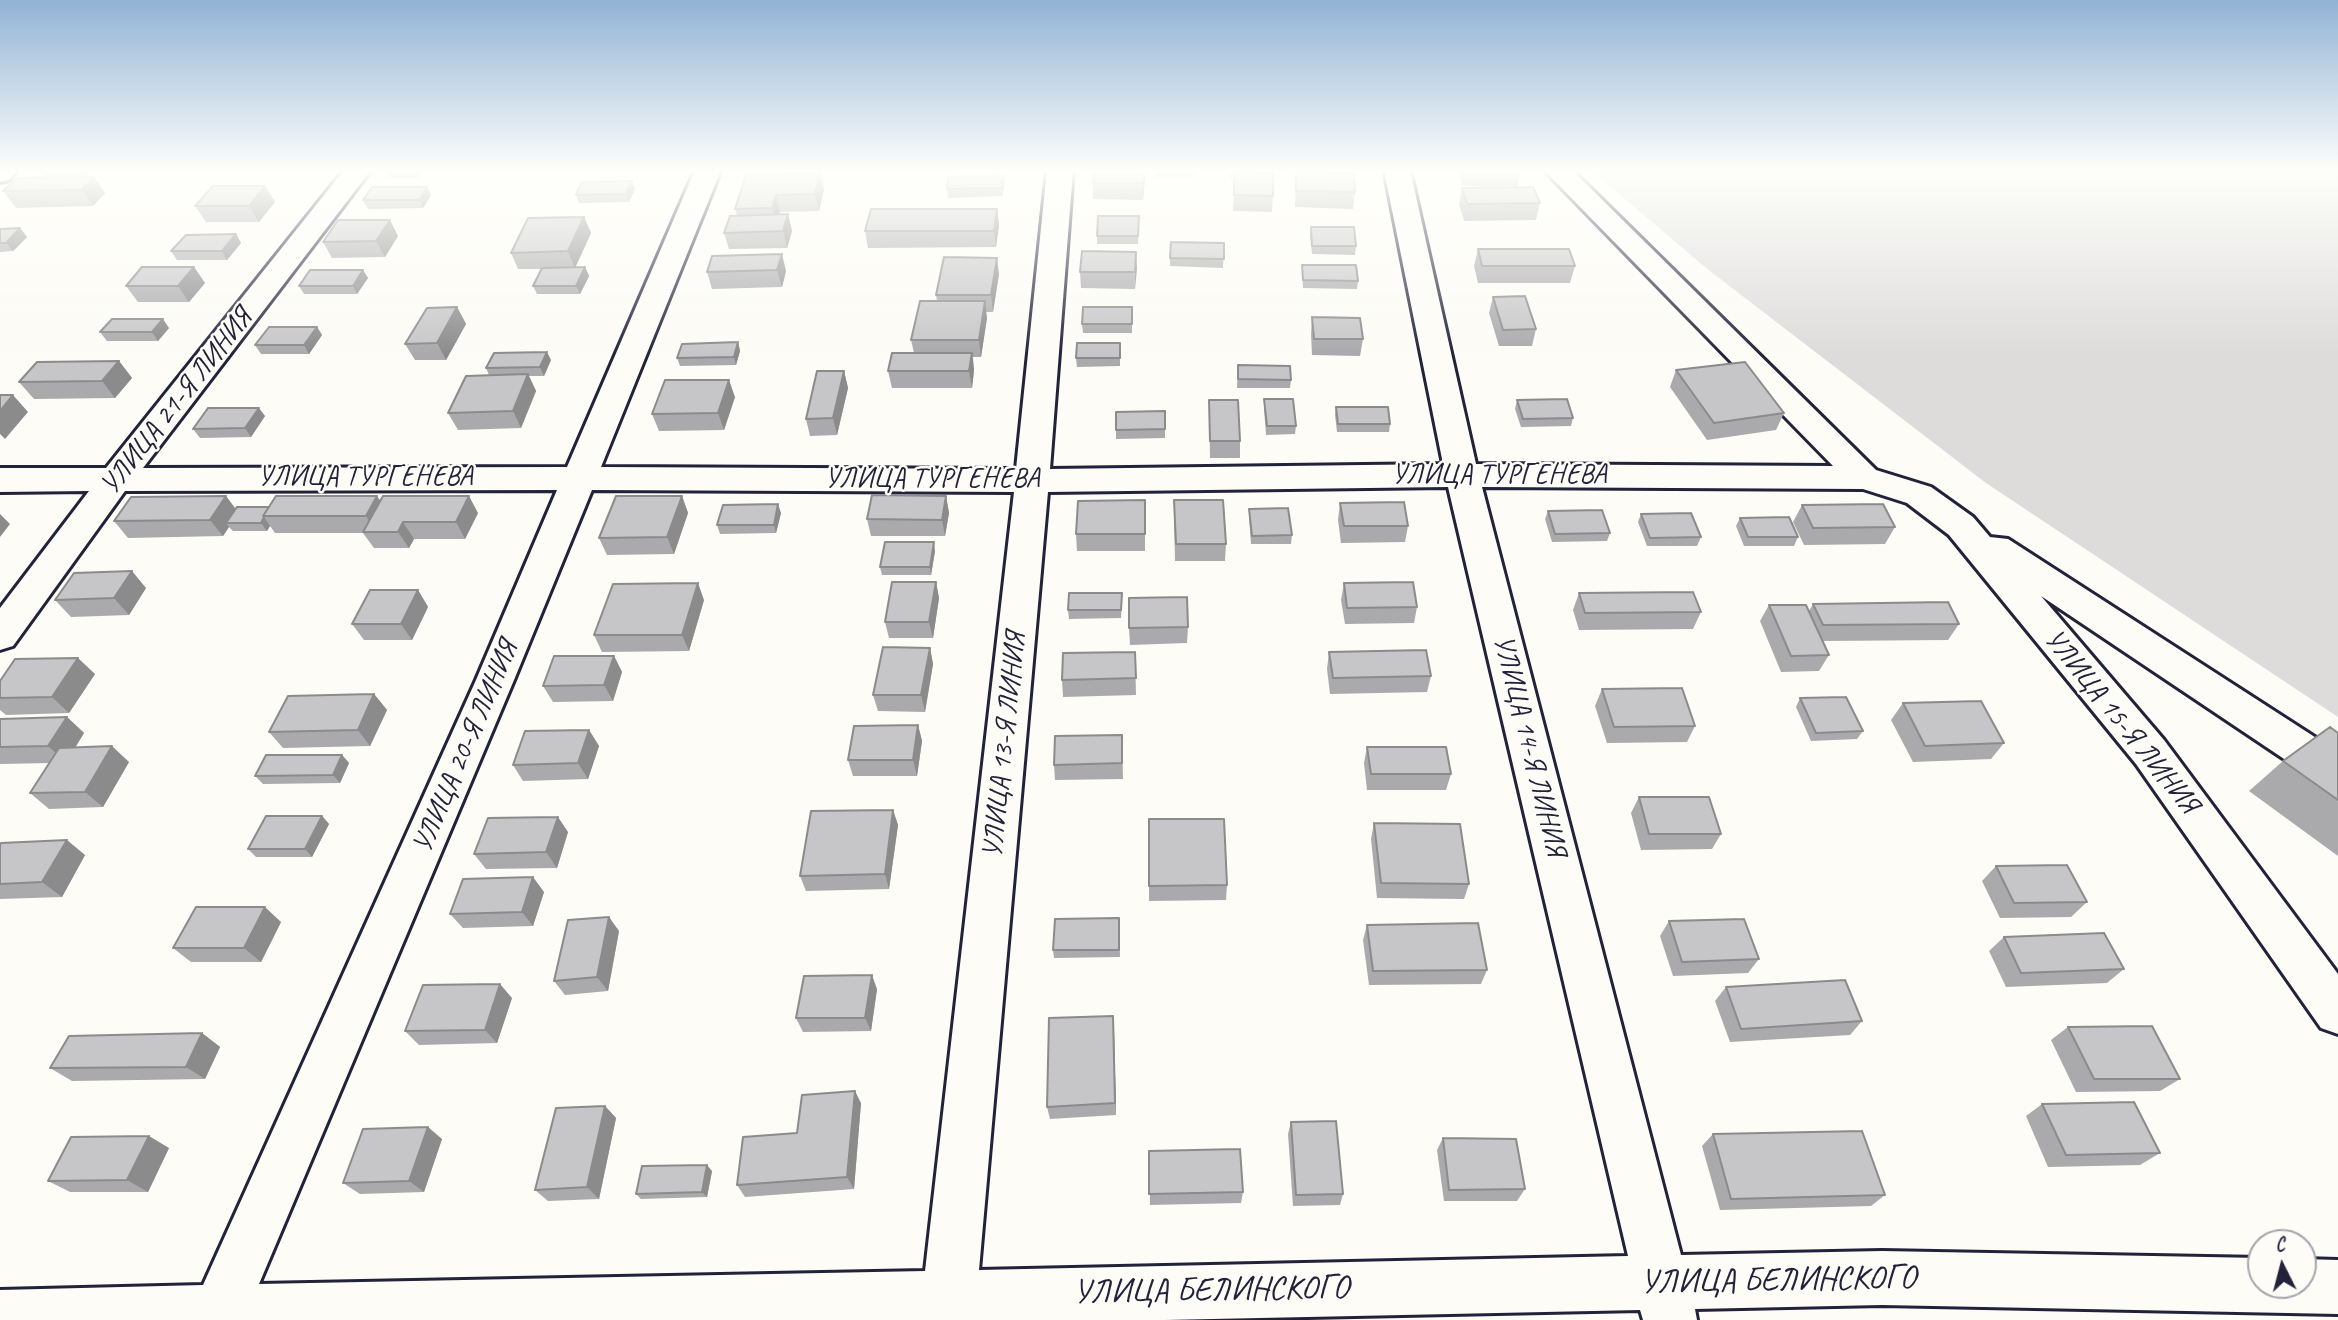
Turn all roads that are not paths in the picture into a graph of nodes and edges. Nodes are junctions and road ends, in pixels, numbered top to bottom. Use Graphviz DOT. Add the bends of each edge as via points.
graph roads {
  1 [pos="310,232"];
  2 [pos="683,232"];
  3 [pos="1054,232"];
  4 [pos="1410,232"];
  5 [pos="1618,232"];
  6 [pos="1462,475"];
  7 [pos="117,478"];
  8 [pos="582,478"];
  9 [pos="1864,478"];
  10 [pos="0,480"];
  11 [pos="1032,481"];
  12 [pos="1961,526"];
  13 [pos="0,636"];
  14 [pos="2338,773"];
  15 [pos="2338,1012"];
  16 [pos="2338,1287"];
  17 [pos="1665,1301"];
  18 [pos="948,1308"];
  19 [pos="218,1316"];
  20 [pos="0,1317"];
  1 -- 7 [label="street, УЛИЦА 21-Я ЛИНИЯ"];
  2 -- 8 [label="street, УЛИЦА 20-Я ЛИНИЯ"];
  3 -- 11 [label="street, УЛИЦА 13-Я ЛИНИЯ"];
  4 -- 6 [label="street, УЛИЦА 14-Я ЛИНИЯ"];
  5 -- 9 [label="street"];
  6 -- 9 [label="street, УЛИЦА ТУРГЕНЕВА"];
  6 -- 11 [label="street, УЛИЦА ТУРГЕНЕВА"];
  6 -- 17 [label="street, УЛИЦА 14-Я ЛИНИЯ"];
  7 -- 8 [label="street, УЛИЦА ТУРГЕНЕВА"];
  7 -- 10 [label="street, УЛИЦА ТУРГЕНЕВА"];
  7 -- 13 [label="street, УЛИЦА 21-Я ЛИНИЯ"];
  8 -- 11 [label="street, УЛИЦА ТУРГЕНЕВА"];
  8 -- 19 [label="street, УЛИЦА 20-Я ЛИНИЯ"];
  9 -- 12 [label="street, УЛИЦА 15-Я ЛИНИЯ" via="1919,495"];
  11 -- 18 [label="street, УЛИЦА 13-Я ЛИНИЯ"];
  12 -- 14 [label="street"];
  12 -- 15 [label="street, УЛИЦА 15-Я ЛИНИЯ" via="2150,752"];
  16 -- 17 [label="street, УЛИЦА БЕЛИНСКОГО" via="1882,1278"];
  17 -- 18 [label="street, УЛИЦА БЕЛИНСКОГО"];
  18 -- 19 [label="street, УЛИЦА БЕЛИНСКОГО"];
  19 -- 20 [label="street, УЛИЦА БЕЛИНСКОГО"];
}
